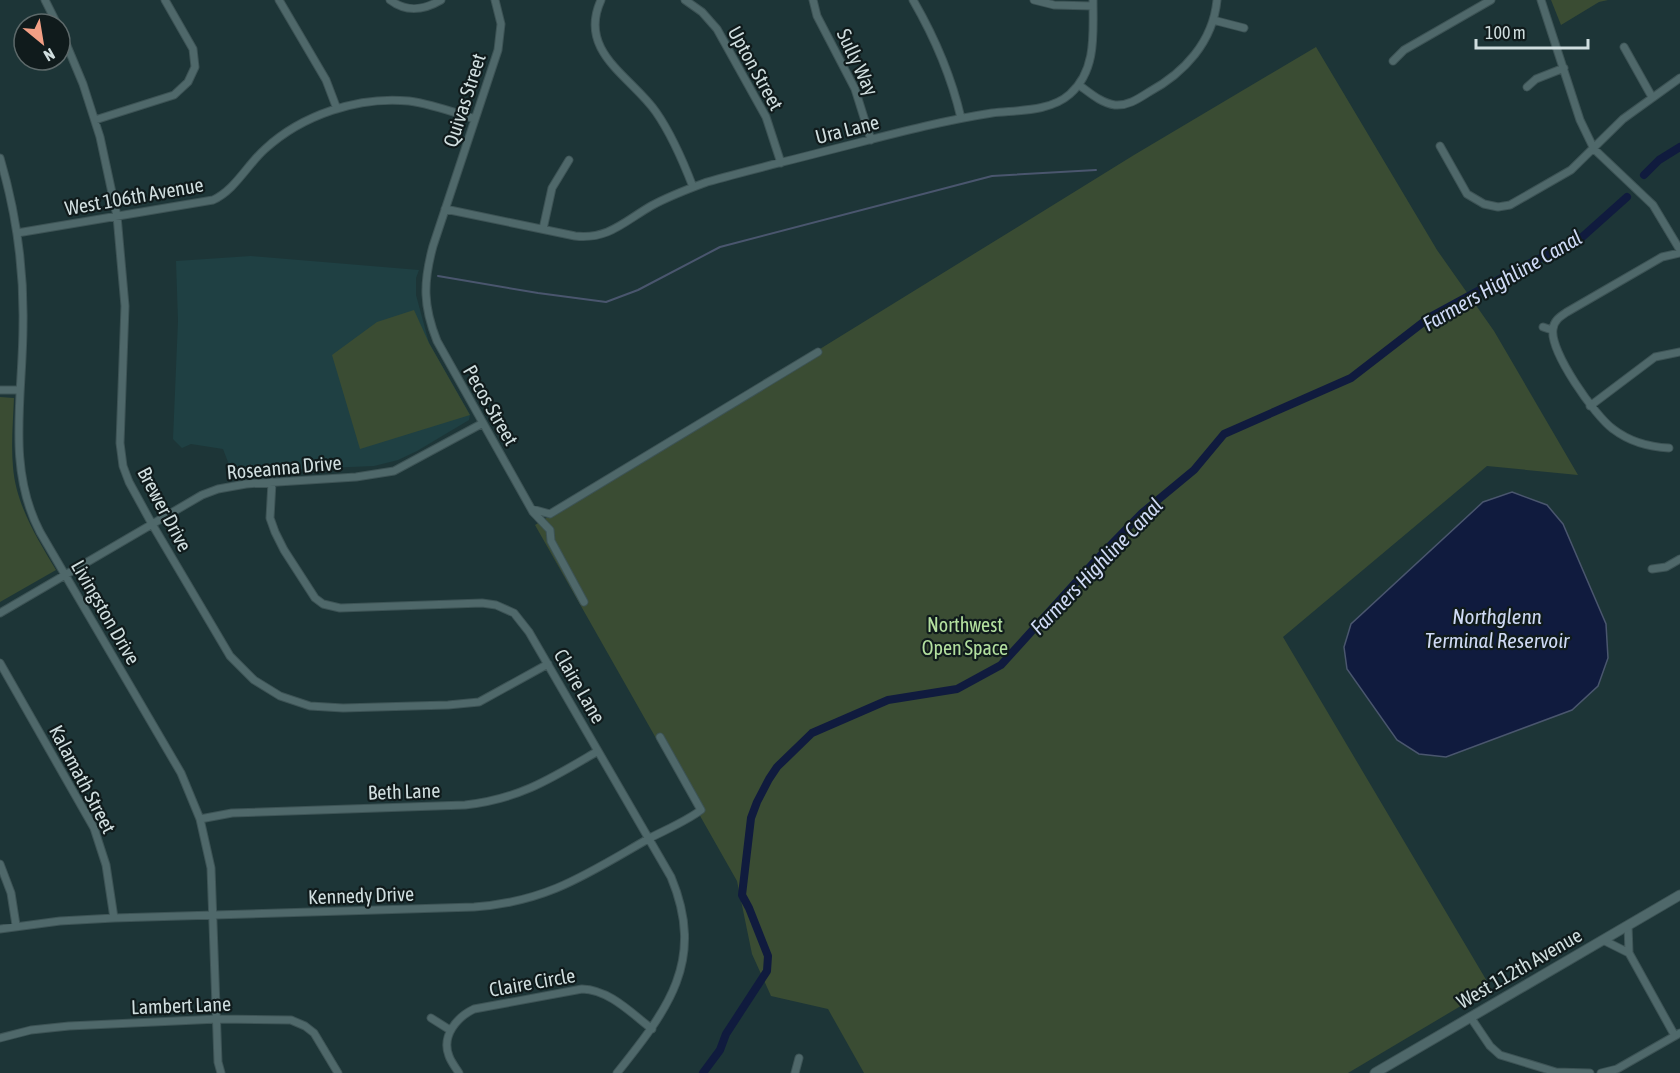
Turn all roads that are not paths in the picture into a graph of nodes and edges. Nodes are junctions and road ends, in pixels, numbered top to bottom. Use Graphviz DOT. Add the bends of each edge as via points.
graph roads {
  1 [pos="165,0"];
  2 [pos="279,0"];
  3 [pos="390,0"];
  4 [pos="441,0"];
  5 [pos="495,0"];
  6 [pos="601,0"];
  7 [pos="685,0"];
  8 [pos="813,0"];
  9 [pos="913,0"];
  10 [pos="1034,0"];
  11 [pos="1217,0"];
  12 [pos="1491,0"];
  13 [pos="1541,0"];
  14 [pos="1093,3"];
  15 [pos="1213,20"];
  16 [pos="1244,28"];
  17 [pos="1624,47"];
  18 [pos="72,58"];
  19 [pos="1393,61"];
  20 [pos="1564,68"];
  21 [pos="1680,78"];
  22 [pos="1079,85"];
  23 [pos="1527,87"];
  24 [pos="1652,97"];
  25 [pos="337,109"];
  26 [pos="961,118"];
  27 [pos="475,119"];
  28 [pos="95,120"];
  29 [pos="871,140"];
  30 [pos="1440,146"];
  31 [pos="1594,149"];
  32 [pos="0,158"];
  33 [pos="569,160"];
  34 [pos="781,163"];
  35 [pos="693,187"];
  36 [pos="445,208"];
  37 [pos="117,216"];
  38 [pos="543,229"];
  39 [pos="17,233"];
  40 [pos="1680,252"];
  41 [pos="1543,327"];
  42 [pos="1552,330"];
  43 [pos="818,352"];
  44 [pos="1680,352"];
  45 [pos="0,390"];
  46 [pos="20,390"];
  47 [pos="1590,406"];
  48 [pos="483,423"];
  49 [pos="1669,448"];
  50 [pos="272,482"];
  51 [pos="532,508"];
  52 [pos="152,524"];
  53 [pos="1680,559"];
  54 [pos="1652,569"];
  55 [pos="66,574"];
  56 [pos="584,602"];
  57 [pos="0,612"];
  58 [pos="0,663"];
  59 [pos="548,664"];
  60 [pos="660,737"];
  61 [pos="598,752"];
  62 [pos="200,819"];
  63 [pos="649,839"];
  64 [pos="0,864"];
  65 [pos="1680,895"];
  66 [pos="214,916"];
  67 [pos="114,918"];
  68 [pos="16,925"];
  69 [pos="1628,925"];
  70 [pos="0,929"];
  71 [pos="1603,940"];
  72 [pos="1629,953"];
  73 [pos="431,1018"];
  74 [pos="1471,1018"];
  75 [pos="218,1020"];
  76 [pos="652,1029"];
  77 [pos="450,1030"];
  78 [pos="1677,1034"];
  79 [pos="0,1038"];
  80 [pos="799,1058"];
  81 [pos="220,1073"];
  82 [pos="338,1073"];
  83 [pos="459,1073"];
  84 [pos="617,1073"];
  85 [pos="795,1073"];
  86 [pos="1375,1073"];
  87 [pos="1590,1073"];
  88 [pos="1601,1073"];
  1 -- 28 [label="street" via="194,49 195,67 188,82 174,95"];
  2 -- 25 [label="street" via="326,80"];
  3 -- 4 [label="street" via="418,9"];
  5 -- 27 [label="street, Quivas Street" via="500,40"];
  6 -- 35 [label="street" via="595,22 600,46 612,65 657,112"];
  7 -- 34 [label="street, Upton Street" via="717,29 766,117"];
  8 -- 29 [label="street, Sully Way" via="817,16 855,88"];
  9 -- 26 [label="street" via="948,70"];
  10 -- 14 [label="street" via="1054,5"];
  11 -- 15 [label="street"];
  12 -- 19 [label="street" via="1404,50"];
  13 -- 20 [label="street"];
  14 -- 22 [label="street" via="1093,49"];
  15 -- 16 [label="street"];
  15 -- 22 [label="street" via="1201,47 1184,68 1134,101 1109,104"];
  17 -- 24 [label="street"];
  18 -- 28 [label="street, Brewer Drive"];
  20 -- 23 [label="street" via="1536,79"];
  20 -- 31 [label="street" via="1580,120"];
  21 -- 24 [label="street"];
  22 -- 26 [label="street, Ura Lane" via="1066,97 1045,107"];
  24 -- 31 [label="street"];
  25 -- 27 [label="street, West 106th Avenue" via="378,101 410,101"];
  25 -- 37 [label="street, West 106th Avenue" via="308,120 272,143 219,197"];
  26 -- 29 [label="street, Ura Lane"];
  27 -- 36 [label="street, Quivas Street"];
  28 -- 37 [label="street, Brewer Drive"];
  29 -- 34 [label="street, Ura Lane"];
  30 -- 31 [label="street" via="1467,194 1498,207 1516,202 1564,175"];
  31 -- 40 [label="street" via="1653,205"];
  32 -- 39 [label="street, Livingston Drive"];
  33 -- 38 [label="street" via="550,194"];
  34 -- 35 [label="street, Ura Lane"];
  35 -- 38 [label="street, Ura Lane" via="596,237"];
  36 -- 38 [label="street, Ura Lane"];
  36 -- 48 [label="street, Pecos Street" via="425,280 428,318 436,341"];
  37 -- 39 [label="street, West 106th Avenue"];
  37 -- 52 [label="street, Brewer Drive" via="126,306 120,450 125,474"];
  39 -- 46 [label="street, Livingston Drive" via="23,309"];
  40 -- 42 [label="street" via="1662,257 1567,312"];
  41 -- 42 [label="street"];
  42 -- 47 [label="street" via="1559,354"];
  43 -- 51 [label="street" via="550,514"];
  44 -- 47 [label="street" via="1655,357"];
  45 -- 46 [label="street"];
  46 -- 55 [label="street, Livingston Drive" via="19,460 26,499 40,532"];
  47 -- 49 [label="street" via="1624,437"];
  48 -- 50 [label="street, Roseanna Drive" via="394,471"];
  48 -- 51 [label="street, Pecos Street"];
  50 -- 52 [label="street, Roseanna Drive" via="218,489"];
  50 -- 59 [label="street, Claire Lane" via="269,511 274,532 311,594 323,604 340,608 496,605 521,619"];
  51 -- 56 [label="street, Pecos Street" via="550,530 551,540"];
  52 -- 55 [label="street, Roseanna Drive"];
  52 -- 59 [label="street, Brewer Drive" via="230,656 261,686 297,703 343,708 472,703 489,698"];
  53 -- 54 [label="street"];
  55 -- 57 [label="street, Roseanna Drive"];
  55 -- 62 [label="street, Livingston Drive" via="180,773"];
  58 -- 67 [label="street, Kalamath Street" via="94,828 106,865"];
  59 -- 61 [label="street, Claire Lane"];
  60 -- 63 [label="street, Kennedy Drive" via="701,810"];
  61 -- 62 [label="street, Beth Lane" via="537,786 495,801 232,813"];
  61 -- 63 [label="street, Claire Lane"];
  62 -- 66 [label="street, Livingston Drive" via="210,860"];
  63 -- 66 [label="street, Kennedy Drive" via="560,888 507,903"];
  63 -- 76 [label="street, Claire Lane" via="676,888 685,943 678,981"];
  64 -- 68 [label="street" via="11,893"];
  65 -- 69 [label="main road, West 112th Avenue"];
  66 -- 67 [label="street, Kennedy Drive"];
  66 -- 75 [label="street, Livingston Drive"];
  67 -- 68 [label="street, Kennedy Drive"];
  68 -- 70 [label="street, Kennedy Drive"];
  69 -- 71 [label="main road, West 112th Avenue"];
  69 -- 72 [label="street"];
  71 -- 72 [label="street"];
  71 -- 74 [label="main road, West 112th Avenue"];
  72 -- 78 [label="street"];
  73 -- 77 [label="street"];
  74 -- 86 [label="main road, West 112th Avenue"];
  74 -- 87 [label="street" via="1500,1055 1556,1072"];
  75 -- 79 [label="street, Lambert Lane" via="46,1028"];
  75 -- 81 [label="street, Livingston Drive"];
  75 -- 82 [label="street, Lambert Lane" via="296,1021 314,1033"];
  76 -- 77 [label="street, Claire Circle" via="609,996 595,989 582,989 474,1009 464,1013"];
  76 -- 84 [label="street, Claire Lane"];
  77 -- 83 [label="street" via="448,1056"];
  78 -- 88 [label="street" via="1617,1069"];
  80 -- 85 [label="street"];
}
